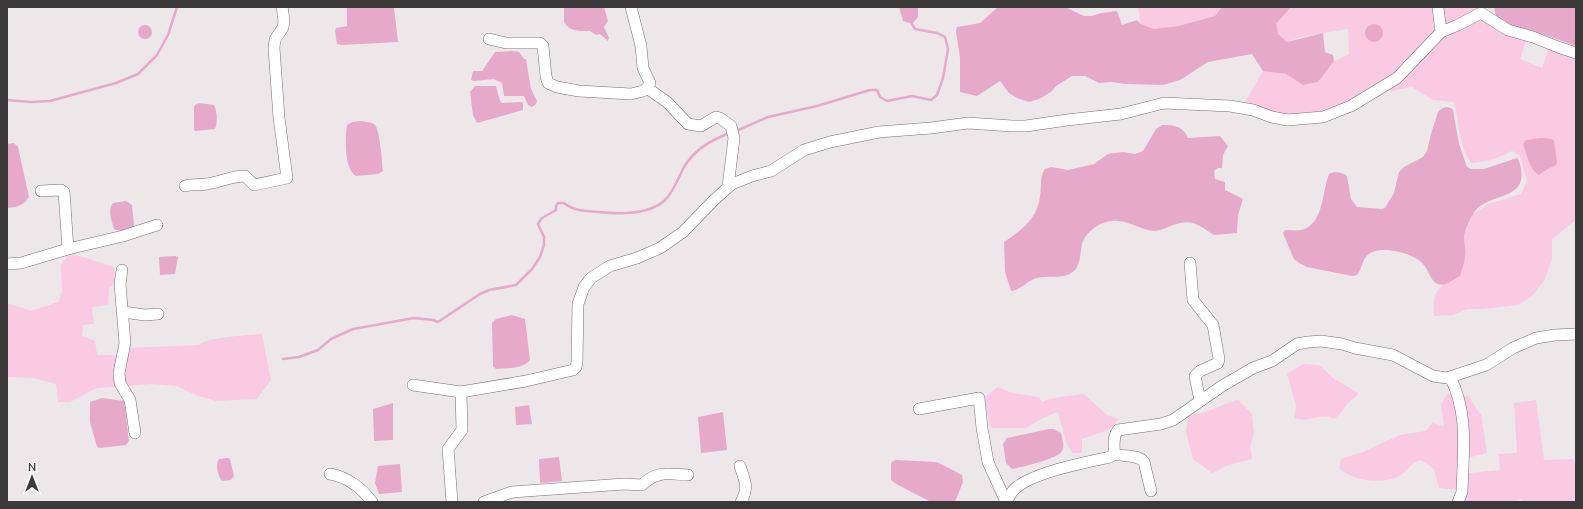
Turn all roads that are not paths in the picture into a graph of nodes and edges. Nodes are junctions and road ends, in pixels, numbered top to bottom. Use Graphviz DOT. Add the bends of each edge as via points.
graph roads {
  1 [pos="282,7"];
  2 [pos="631,7"];
  3 [pos="1438,7"];
  4 [pos="1441,32"];
  5 [pos="489,39"];
  6 [pos="1576,53"];
  7 [pos="647,88"];
  8 [pos="185,186"];
  9 [pos="728,187"];
  10 [pos="41,191"];
  11 [pos="157,225"];
  12 [pos="68,249"];
  13 [pos="1190,263"];
  14 [pos="7,264"];
  15 [pos="122,270"];
  16 [pos="123,312"];
  17 [pos="158,314"];
  18 [pos="1576,334"];
  19 [pos="1450,377"];
  20 [pos="413,385"];
  21 [pos="461,392"];
  22 [pos="1200,401"];
  23 [pos="919,409"];
  24 [pos="135,432"];
  25 [pos="1114,454"];
  26 [pos="740,466"];
  27 [pos="330,474"];
  28 [pos="688,474"];
  29 [pos="1151,491"];
  30 [pos="372,502"];
  31 [pos="452,502"];
  32 [pos="484,502"];
  33 [pos="741,502"];
  34 [pos="1006,502"];
  35 [pos="1458,502"];
  1 -- 8 [label="street" via="284,23 275,37 274,48 287,178 254,184 245,176 238,176"];
  2 -- 7 [label="street" via="641,46 643,68 650,83"];
  3 -- 4 [label="street"];
  4 -- 6 [label="street" via="1458,26 1480,13 1508,30"];
  4 -- 9 [label="street" via="1397,78 1351,106 1323,117 1288,120 1230,106 1174,102 1121,114 1026,126 968,123 879,132 804,150 771,171 740,180"];
  5 -- 7 [label="street" via="506,43 540,43 543,46 548,83 557,87 631,94"];
  7 -- 9 [label="street" via="667,102 688,124 701,126 716,117 731,126 734,138"];
  9 -- 21 [label="street" via="683,232 660,248 610,266 591,278 584,287 578,304 577,362 573,370"];
  10 -- 12 [label="street" via="64,192"];
  11 -- 12 [label="street"];
  12 -- 14 [label="street" via="21,263"];
  13 -- 22 [label="street" via="1193,300 1213,325 1219,359 1218,363 1195,376"];
  15 -- 16 [label="street" via="120,284"];
  16 -- 17 [label="street"];
  16 -- 24 [label="street" via="125,343 119,373 120,383 130,400"];
  18 -- 19 [label="street" via="1536,338 1508,350 1486,365"];
  19 -- 22 [label="street" via="1433,376 1393,354 1321,341 1308,342 1297,344"];
  19 -- 35 [label="street" via="1460,400 1464,424 1462,492"];
  20 -- 21 [label="street"];
  21 -- 31 [label="street" via="462,430 448,449"];
  22 -- 25 [label="street" via="1173,420 1118,430 1115,433"];
  23 -- 34 [label="street" via="979,398 988,462"];
  25 -- 29 [label="street" via="1141,458"];
  25 -- 34 [label="street" via="1032,479 1017,487"];
  26 -- 33 [label="street" via="746,485"];
  27 -- 30 [label="street" via="345,478"];
  28 -- 32 [label="street" via="661,474 650,477 642,485 512,492"];
}
